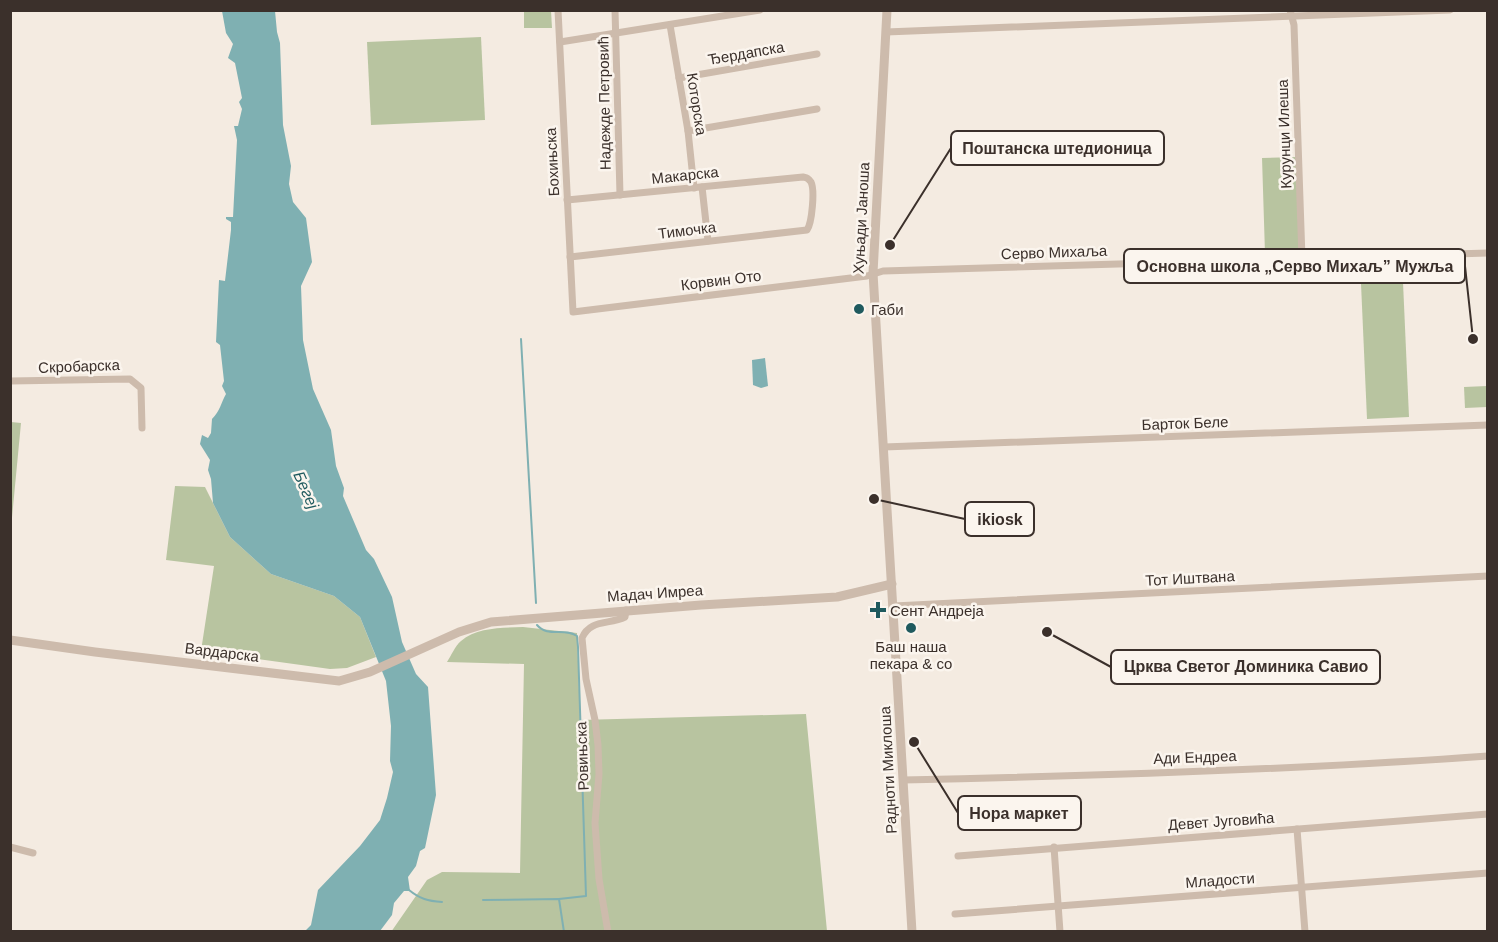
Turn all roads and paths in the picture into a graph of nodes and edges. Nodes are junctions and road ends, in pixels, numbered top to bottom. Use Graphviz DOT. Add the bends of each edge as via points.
graph roads {
  1 [pos="558,10"];
  2 [pos="615,10"];
  3 [pos="760,10"];
  4 [pos="887,10"];
  5 [pos="1450,10"];
  6 [pos="732,13"];
  7 [pos="1290,13"];
  8 [pos="670,26"];
  9 [pos="886,32"];
  10 [pos="616,34"];
  11 [pos="560,42"];
  12 [pos="817,54"];
  13 [pos="679,78"];
  14 [pos="817,109"];
  15 [pos="688,131"];
  16 [pos="698,187"];
  17 [pos="620,195"];
  18 [pos="567,200"];
  19 [pos="807,230"];
  20 [pos="708,241"];
  21 [pos="1488,253"];
  22 [pos="570,257"];
  23 [pos="1302,258"];
  24 [pos="873,273"];
  25 [pos="573,312"];
  26 [pos="10,381"];
  27 [pos="1488,425"];
  28 [pos="142,428"];
  29 [pos="884,447"];
  30 [pos="1488,576"];
  31 [pos="892,584"];
  32 [pos="894,606"];
  33 [pos="626,610"];
  34 [pos="10,640"];
  35 [pos="423,648"];
  36 [pos="1488,756"];
  37 [pos="903,780"];
  38 [pos="1488,814"];
  39 [pos="1297,829"];
  40 [pos="10,847"];
  41 [pos="1054,847"];
  42 [pos="33,853"];
  43 [pos="958,856"];
  44 [pos="1488,873"];
  45 [pos="1301,888"];
  46 [pos="1058,906"];
  47 [pos="955,914"];
  48 [pos="608,932"];
  49 [pos="912,932"];
  50 [pos="1060,932"];
  51 [pos="1305,932"];
  1 -- 11 [label="street, Бохињска"];
  2 -- 10 [label="street, Надежде Петровић"];
  3 -- 6 [label="street"];
  4 -- 9 [label="street, Хуњади Јаноша"];
  5 -- 7 [label="street"];
  6 -- 8 [label="street"];
  7 -- 9 [label="street"];
  7 -- 23 [label="street, Курунци Илеша" via="1294,25"];
  8 -- 10 [label="street"];
  8 -- 13 [label="street, Которска"];
  9 -- 24 [label="street, Хуњади Јаноша"];
  10 -- 11 [label="street"];
  10 -- 17 [label="street, Надежде Петровић"];
  11 -- 18 [label="street, Бохињска"];
  12 -- 13 [label="street, Ђердапска"];
  13 -- 15 [label="street, Которска"];
  14 -- 15 [label="street"];
  15 -- 16 [label="street, Которска"];
  16 -- 17 [label="street, Макарска"];
  16 -- 19 [label="street, Макарска" via="806,177 813,186"];
  16 -- 20 [label="street, Которска"];
  17 -- 18 [label="street, Макарска"];
  18 -- 22 [label="street, Бохињска"];
  19 -- 20 [label="street, Тимочка"];
  20 -- 22 [label="street, Тимочка"];
  21 -- 23 [label="street, Серво Михаља"];
  22 -- 25 [label="street, Бохињска"];
  23 -- 24 [label="street, Серво Михаља"];
  24 -- 25 [label="street, Корвин Ото"];
  24 -- 29 [label="street, Хуњади Јаноша"];
  26 -- 28 [label="street, Скробарска" via="130,379 141,388"];
  27 -- 29 [label="street, Барток Беле"];
  29 -- 31 [label="street, Хуњади Јаноша"];
  30 -- 32 [label="street, Тот Иштвана"];
  31 -- 32 [label="street, Хуњади Јаноша"];
  31 -- 33 [label="street, Мадач Имреа" via="837,597"];
  32 -- 37 [label="street, Радноти Миклоша"];
  33 -- 35 [label="street, Мадач Имреа" via="491,622"];
  33 -- 48 [label="street, Ровињска" via="625,617 619,620 589,627 582,638 598,745 595,823"];
  34 -- 35 [label="street, Вардарска" via="328,680 370,672"];
  36 -- 37 [label="street, Ади Ендреа" via="1283,768"];
  37 -- 49 [label="street, Радноти Миклоша"];
  38 -- 39 [label="street, Девет Југовића"];
  39 -- 41 [label="street, Девет Југовића"];
  39 -- 45 [label="street"];
  40 -- 42 [label="street"];
  41 -- 43 [label="street, Девет Југовића"];
  41 -- 46 [label="street"];
  44 -- 45 [label="street, Младости"];
  45 -- 46 [label="street, Младости"];
  45 -- 51 [label="street"];
  46 -- 47 [label="street, Младости"];
  46 -- 50 [label="street"];
}
